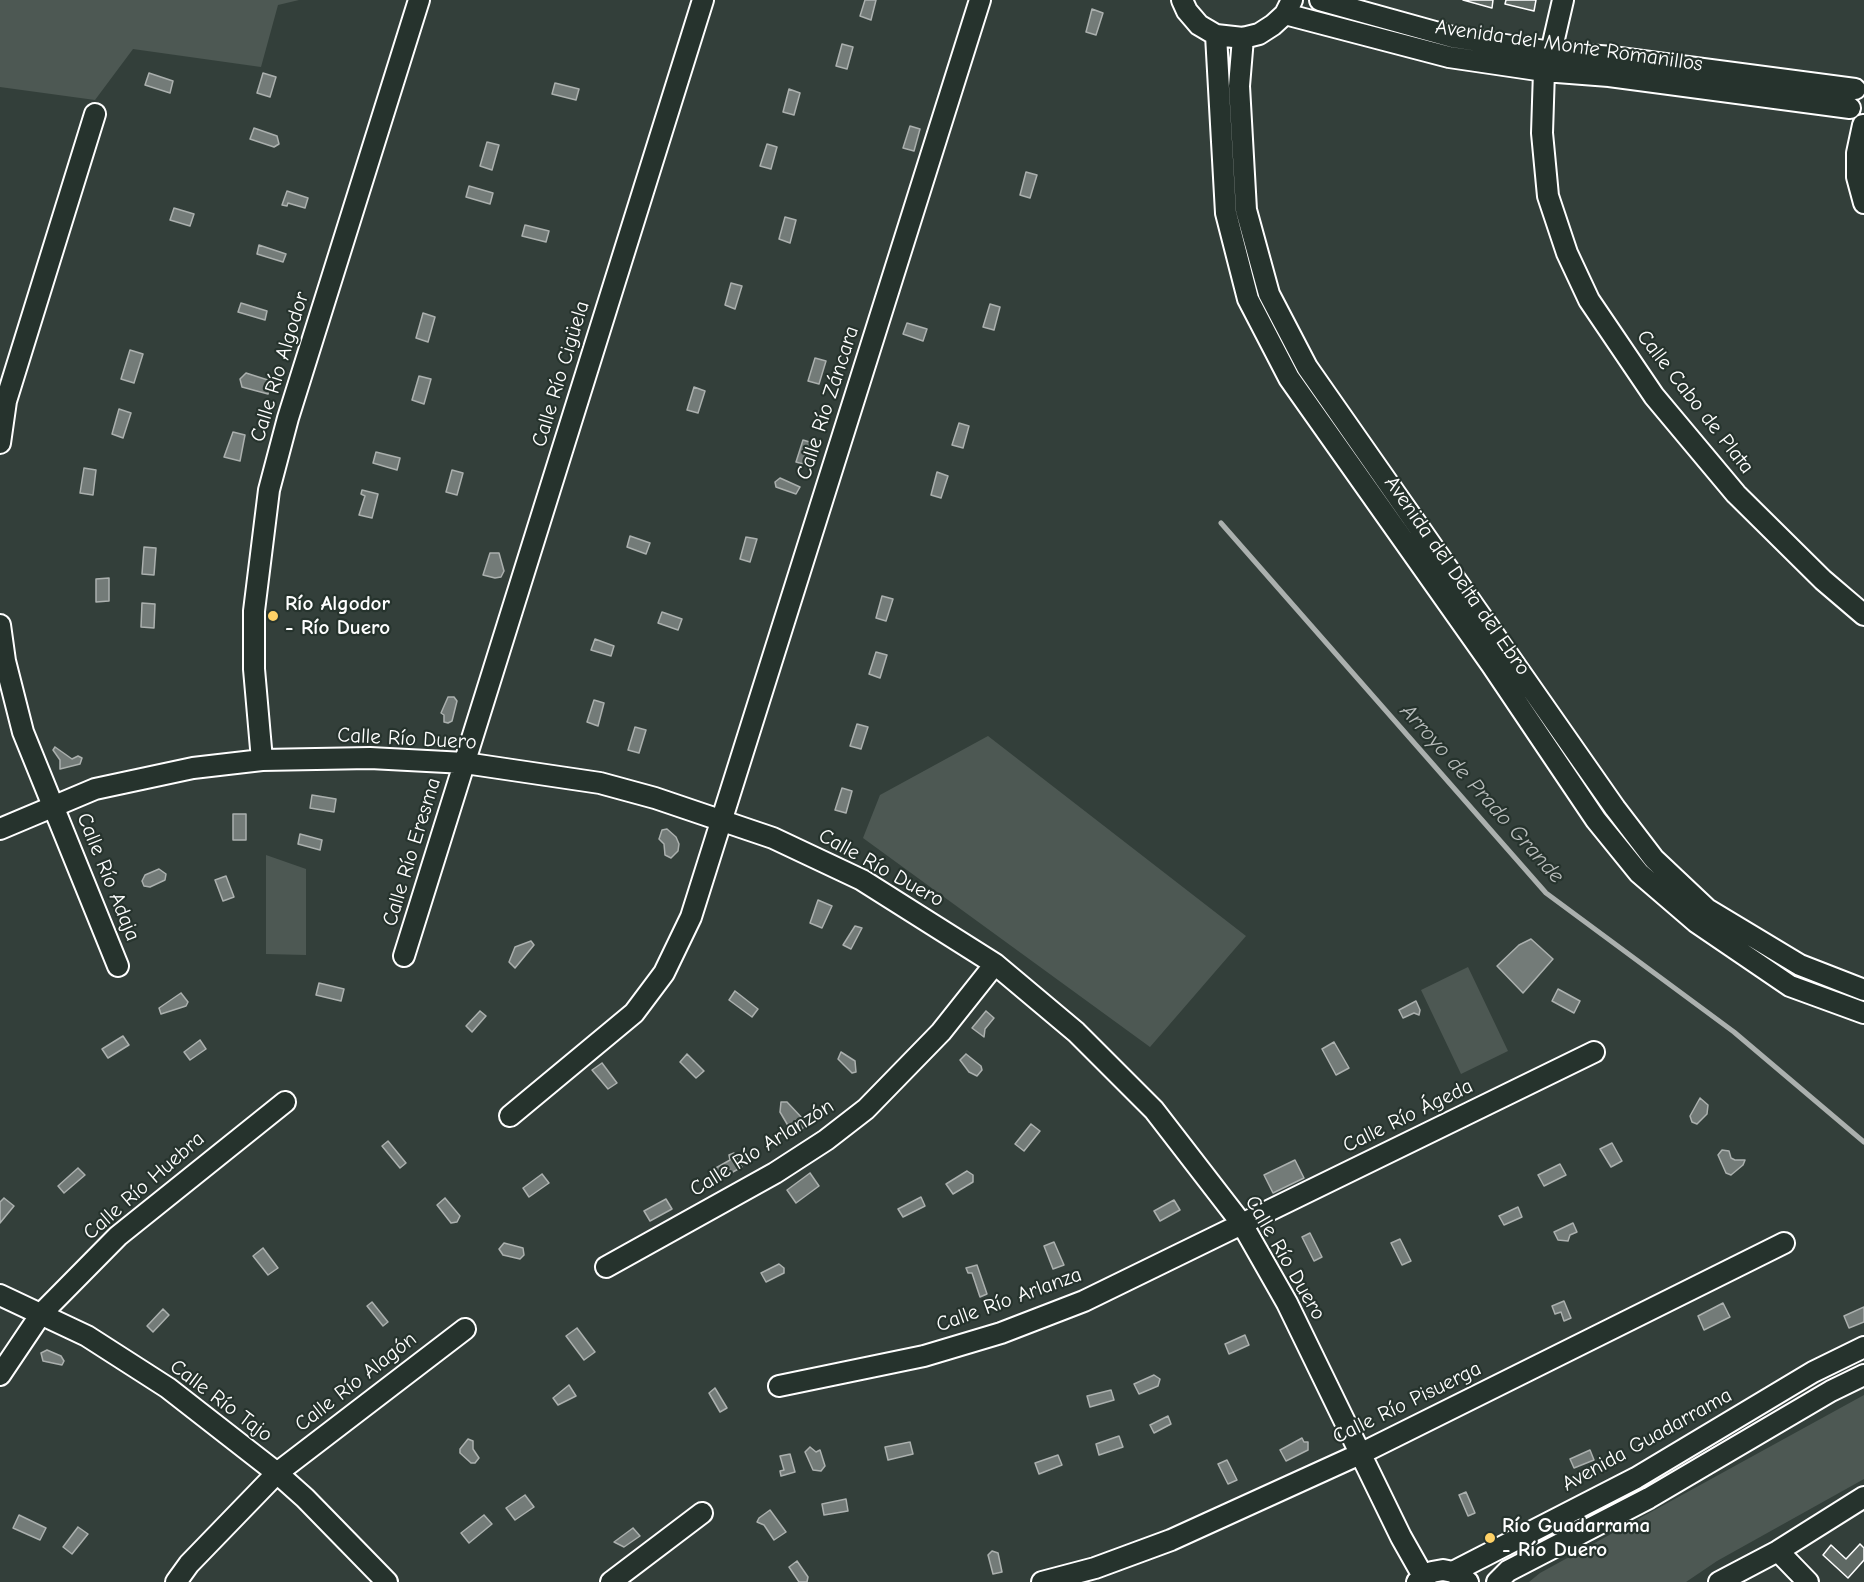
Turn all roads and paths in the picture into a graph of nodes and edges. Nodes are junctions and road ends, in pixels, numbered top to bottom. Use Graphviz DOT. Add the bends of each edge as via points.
graph roads {
  1 [pos="419,0"];
  2 [pos="703,0"];
  3 [pos="980,0"];
  4 [pos="1182,0"];
  5 [pos="1320,0"];
  6 [pos="1563,0"];
  7 [pos="1288,7"];
  8 [pos="1216,34"];
  9 [pos="1243,38"];
  10 [pos="1551,52"];
  11 [pos="1544,71"];
  12 [pos="1856,93"];
  13 [pos="95,114"];
  14 [pos="1863,125"];
  15 [pos="1864,203"];
  16 [pos="0,443"];
  17 [pos="1864,615"];
  18 [pos="0,625"];
  19 [pos="262,760"];
  20 [pos="465,763"];
  21 [pos="53,806"];
  22 [pos="722,820"];
  23 [pos="0,829"];
  24 [pos="404,956"];
  25 [pos="994,964"];
  26 [pos="118,966"];
  27 [pos="1864,990"];
  28 [pos="1864,1013"];
  29 [pos="1594,1052"];
  30 [pos="285,1102"];
  31 [pos="510,1116"];
  32 [pos="1242,1224"];
  33 [pos="1784,1243"];
  34 [pos="606,1267"];
  35 [pos="0,1294"];
  36 [pos="41,1314"];
  37 [pos="465,1329"];
  38 [pos="1864,1347"];
  39 [pos="0,1375"];
  40 [pos="1864,1375"];
  41 [pos="779,1386"];
  42 [pos="1360,1454"];
  43 [pos="277,1473"];
  44 [pos="1864,1497"];
  45 [pos="702,1514"];
  46 [pos="1778,1551"];
  47 [pos="1460,1577"];
  48 [pos="1420,1579"];
  49 [pos="176,1582"];
  50 [pos="387,1582"];
  51 [pos="611,1582"];
  52 [pos="1042,1582"];
  53 [pos="1497,1582"];
  54 [pos="1719,1582"];
  55 [pos="1808,1582"];
  1 -- 19 [label="street, Calle Río Algodor" via="269,490 254,611 254,669"];
  2 -- 20 [label="street, Calle Río Cigüela"];
  3 -- 22 [label="street, Calle Río Záncara"];
  4 -- 8 [label="street" via="1199,25"];
  5 -- 10 [label="street, Avenida del Monte Romanillos" via="1453,37"];
  6 -- 10 [label="street"];
  7 -- 9 [label="street" via="1273,26"];
  7 -- 11 [label="street, Avenida del Monte Romanillos" via="1449,57"];
  8 -- 9 [label="street"];
  8 -- 28 [label="street, Avenida del Delta del Ebro" via="1226,213 1248,299 1289,378 1596,820 1639,873 1696,922 1790,986"];
  9 -- 27 [label="street, Avenida del Delta del Ebro" via="1239,86 1246,210 1269,294 1306,367 1654,859 1707,909 1800,965"];
  10 -- 12 [label="street, Avenida del Monte Romanillos" via="1612,57"];
  11 -- 12 [label="street, Avenida del Monte Romanillos"];
  11 -- 17 [label="street, Calle Cabo de Plata" via="1542,134 1548,196 1567,253 1589,300 1654,396 1736,494"];
  12 -- 14 [label="street" via="1854,118"];
  13 -- 16 [label="street" via="6,401"];
  14 -- 15 [label="street" via="1857,177"];
  18 -- 21 [label="street, Calle Río Adaja" via="23,732"];
  19 -- 20 [label="street, Calle Río Duero" via="370,758"];
  19 -- 21 [label="street, Calle Río Duero" via="149,776 95,789"];
  20 -- 22 [label="street, Calle Río Duero" via="600,783"];
  20 -- 24 [label="street, Calle Río Eresma"];
  21 -- 23 [label="street, Calle Río Duero"];
  21 -- 26 [label="street, Calle Río Adaja"];
  22 -- 25 [label="street, Calle Río Duero" via="773,837 862,880"];
  22 -- 31 [label="street, Calle Río Záncara" via="691,917 664,973 634,1013"];
  25 -- 32 [label="street, Calle Río Duero" via="1076,1032 1154,1110"];
  25 -- 34 [label="street, Calle Río Arlanzón" via="934,1040 898,1079 850,1121 775,1173"];
  29 -- 32 [label="street, Calle Río Ágeda"];
  30 -- 36 [label="street, Calle Río Huebra" via="118,1236"];
  32 -- 41 [label="street, Calle Río Arlanza" via="1084,1301 1001,1333 924,1356"];
  32 -- 42 [label="street, Calle Río Duero" via="1287,1303"];
  33 -- 42 [label="street, Calle Río Pisuerga"];
  35 -- 36 [label="street, Calle Río Tajo"];
  36 -- 39 [label="street, Calle Río Huebra"];
  36 -- 43 [label="street, Calle Río Tajo" via="87,1336 168,1388"];
  37 -- 43 [label="street, Calle Río Alagón"];
  38 -- 47 [label="street, Avenida Guadarrama" via="1813,1372"];
  40 -- 53 [label="street" via="1649,1498 1508,1571"];
  42 -- 48 [label="street, Calle Río Duero"];
  42 -- 52 [label="street, Calle Río Pisuerga" via="1171,1540 1095,1568"];
  43 -- 49 [label="street, Calle Río Alagón"];
  43 -- 50 [label="street, Calle Río Tajo"];
  44 -- 46 [label="street"];
  45 -- 51 [label="street"];
  46 -- 54 [label="street"];
  46 -- 55 [label="street"];
  47 -- 48 [label="street" via="1432,1572"];
}
